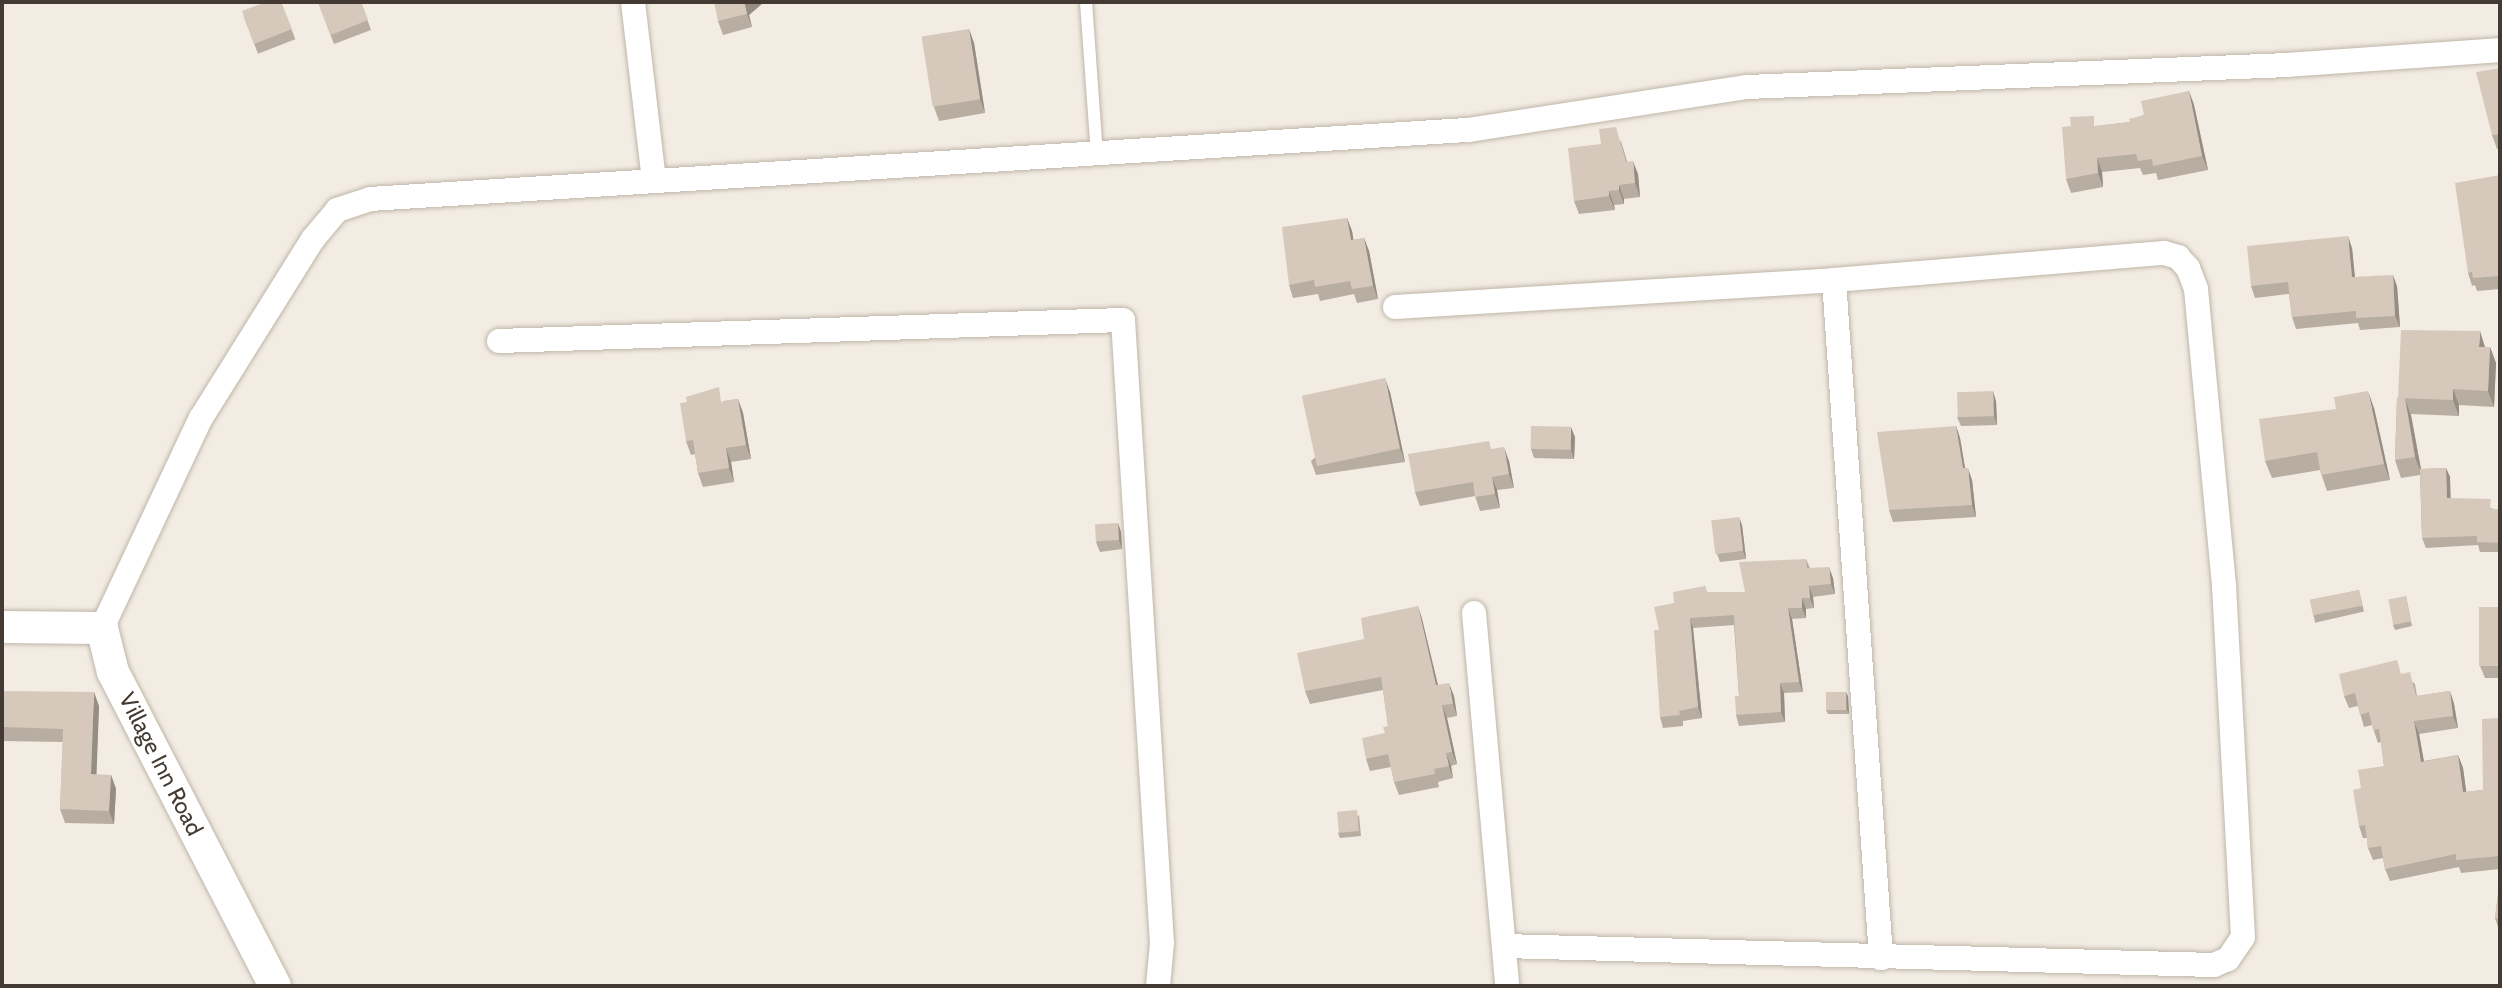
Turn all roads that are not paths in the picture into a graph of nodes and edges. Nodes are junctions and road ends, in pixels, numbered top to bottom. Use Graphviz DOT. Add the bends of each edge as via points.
graph roads {
  1 [pos="633,2"];
  2 [pos="1086,2"];
  3 [pos="2500,50"];
  4 [pos="1097,155"];
  5 [pos="654,181"];
  6 [pos="1834,280"];
  7 [pos="1395,306"];
  8 [pos="499,341"];
  9 [pos="1474,613"];
  10 [pos="2,627"];
  11 [pos="102,628"];
  12 [pos="1504,946"];
  13 [pos="1881,958"];
  14 [pos="275,986"];
  15 [pos="1158,986"];
  16 [pos="1507,986"];
  1 -- 5 [label="street"];
  2 -- 4 [label="lane"];
  3 -- 4 [label="street" via="2287,65 1747,88 1468,130"];
  4 -- 5 [label="street"];
  5 -- 11 [label="street" via="404,195 337,210 313,239 201,418"];
  6 -- 7 [label="street"];
  6 -- 13 [label="street"];
  6 -- 13 [label="street" via="2164,253 2178,257 2196,289 2224,586 2243,937 2238,950 2214,965"];
  8 -- 15 [label="street" via="1123,320 1162,943"];
  9 -- 12 [label="street"];
  10 -- 11 [label="street"];
  11 -- 14 [label="street, Village Inn Road" via="113,672"];
  12 -- 13 [label="street"];
  12 -- 16 [label="street"];
}
